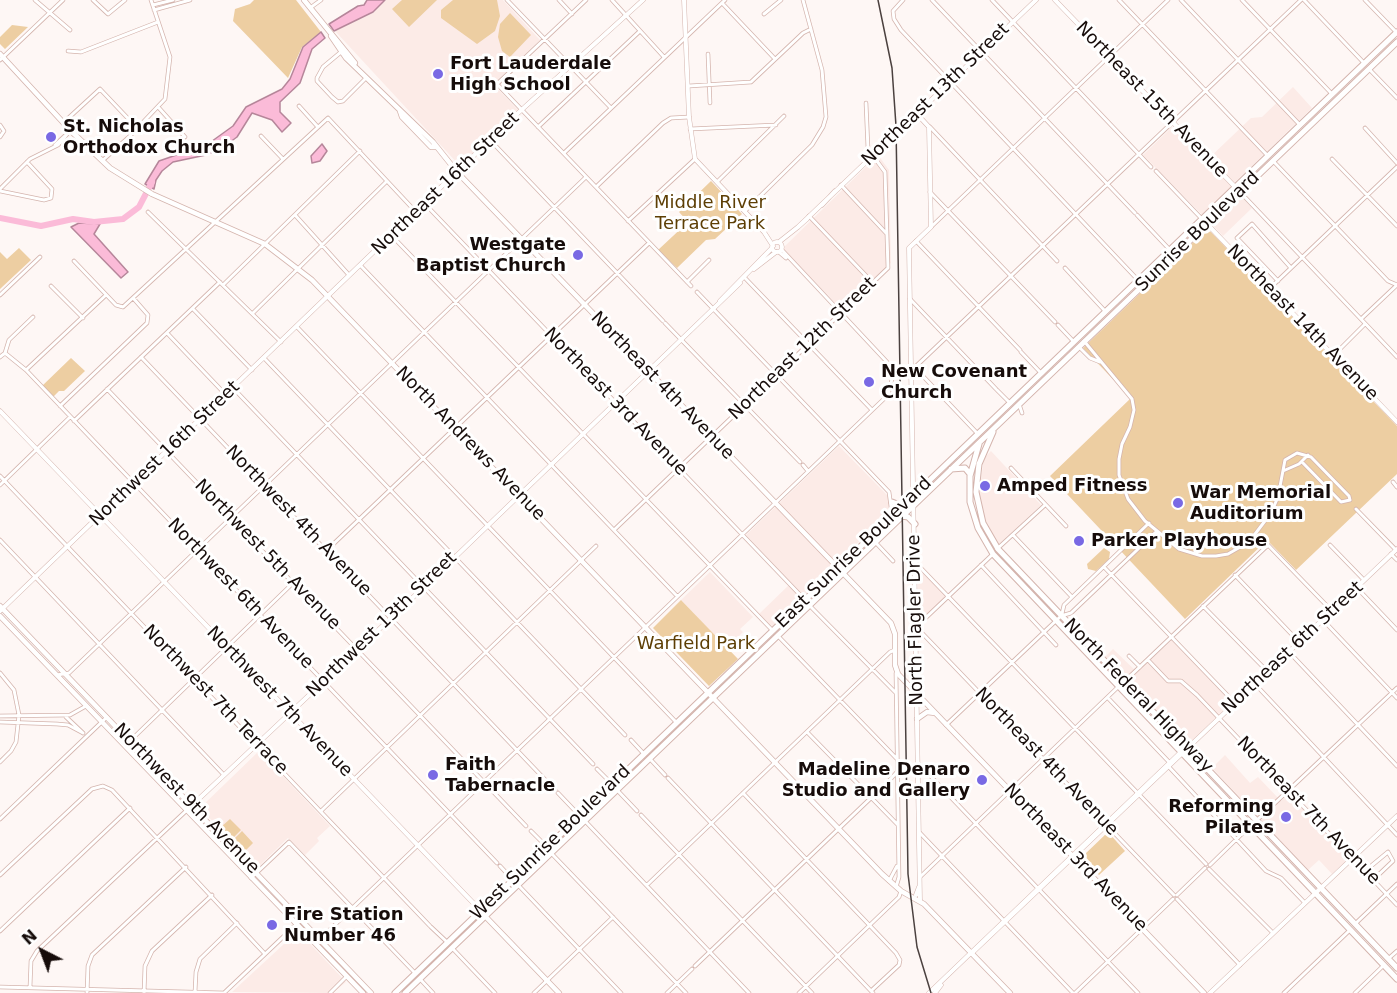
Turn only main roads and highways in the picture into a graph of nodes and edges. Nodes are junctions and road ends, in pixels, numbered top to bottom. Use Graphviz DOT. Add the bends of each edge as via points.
graph roads {
  1 [pos="304,0"];
  2 [pos="1397,33"];
  3 [pos="331,36"];
  4 [pos="1397,42"];
  5 [pos="1,57"];
  6 [pos="357,66"];
  7 [pos="1353,74"];
  8 [pos="1353,85"];
  9 [pos="1306,119"];
  10 [pos="1305,130"];
  11 [pos="1138,280"];
  12 [pos="1135,293"];
  13 [pos="1082,334"];
  14 [pos="1079,347"];
  15 [pos="1049,365"];
  16 [pos="1047,378"];
  17 [pos="999,412"];
  18 [pos="999,423"];
  19 [pos="980,441"];
  20 [pos="951,469"];
  21 [pos="970,476"];
  22 [pos="892,502"];
  23 [pos="902,506"];
  24 [pos="892,516"];
  25 [pos="902,516"];
  26 [pos="915,524"];
  27 [pos="889,528"];
  28 [pos="995,551"];
  29 [pos="838,568"];
  30 [pos="843,573"];
  31 [pos="1,608"];
  32 [pos="0,615"];
  33 [pos="1059,618"];
  34 [pos="779,625"];
  35 [pos="773,631"];
  36 [pos="778,636"];
  37 [pos="770,644"];
  38 [pos="896,671"];
  39 [pos="1122,684"];
  40 [pos="711,695"];
  41 [pos="935,713"];
  42 [pos="917,719"];
  43 [pos="644,754"];
  44 [pos="641,768"];
  45 [pos="190,808"];
  46 [pos="1244,817"];
  47 [pos="1257,820"];
  48 [pos="1251,825"];
  49 [pos="1263,826"];
  50 [pos="553,841"];
  51 [pos="552,853"];
  52 [pos="480,910"];
  53 [pos="485,915"];
  54 [pos="1350,930"];
  55 [pos="1364,933"];
  56 [pos="1397,968"];
  57 [pos="1397,979"];
  58 [pos="363,993"];
  59 [pos="371,993"];
  60 [pos="395,993"];
  61 [pos="405,993"];
  62 [pos="559,993"];
  63 [pos="1010,993"];
  64 [pos="1204,993"];
  1 -- 3 [label="main road"];
  2 -- 7 [label="main road, Sunrise Boulevard"];
  3 -- 6 [label="main road, Northeast 4th Avenue"];
  3 -- 6 [label="main road"];
  4 -- 8 [label="main road, Sunrise Boulevard"];
  5 -- 40 [label="main road, North Andrews Avenue" via="69,132 141,189 265,244 298,268"];
  6 -- 29 [label="main road, Northeast 4th Avenue"];
  7 -- 8 [label="main road"];
  7 -- 9 [label="main road, Sunrise Boulevard"];
  8 -- 10 [label="main road, Sunrise Boulevard"];
  9 -- 10 [label="main road"];
  9 -- 11 [label="main road, Sunrise Boulevard"];
  10 -- 12 [label="main road, Sunrise Boulevard"];
  11 -- 12 [label="main road"];
  11 -- 13 [label="main road, Sunrise Boulevard"];
  12 -- 14 [label="main road, Sunrise Boulevard"];
  13 -- 14 [label="main road"];
  13 -- 15 [label="main road, Sunrise Boulevard"];
  14 -- 16 [label="main road, Sunrise Boulevard"];
  15 -- 16 [label="main road"];
  15 -- 17 [label="main road, Sunrise Boulevard"];
  16 -- 18 [label="main road, Sunrise Boulevard"];
  17 -- 19 [label="main road"];
  17 -- 23 [label="main road, East Sunrise Boulevard"];
  18 -- 19 [label="main road, East Sunrise Boulevard"];
  18 -- 28 [label="main road, North Federal Highway" via="981,455 976,492"];
  19 -- 20 [label="main road, East Sunrise Boulevard"];
  19 -- 21 [label="main road, North Federal Highway"];
  20 -- 21 [label="main road" via="965,468"];
  20 -- 25 [label="main road, East Sunrise Boulevard"];
  21 -- 28 [label="main road, North Federal Highway" via="973,515 980,534"];
  22 -- 23 [label="main road"];
  23 -- 24 [label="main road, East Sunrise Boulevard"];
  24 -- 27 [label="main road"];
  24 -- 29 [label="main road, East Sunrise Boulevard"];
  25 -- 26 [label="main road"];
  25 -- 27 [label="main road, East Sunrise Boulevard"];
  27 -- 30 [label="main road, East Sunrise Boulevard"];
  28 -- 33 [label="main road, North Federal Highway"];
  29 -- 30 [label="main road, Northeast 4th Avenue"];
  29 -- 34 [label="main road, East Sunrise Boulevard"];
  30 -- 36 [label="main road, East Sunrise Boulevard"];
  30 -- 38 [label="main road, Northeast 4th Avenue" via="891,623"];
  31 -- 45 [label="main road, Northwest 9th Avenue"];
  32 -- 45 [label="main road, Northwest 9th Avenue"];
  33 -- 39 [label="main road, North Federal Highway"];
  33 -- 39 [label="main road, North Federal Highway" via="1111,678"];
  34 -- 35 [label="main road, East Sunrise Boulevard"];
  34 -- 36 [label="main road"];
  35 -- 37 [label="main road"];
  35 -- 40 [label="main road, East Sunrise Boulevard"];
  36 -- 37 [label="main road, East Sunrise Boulevard"];
  37 -- 40 [label="main road, East Sunrise Boulevard"];
  38 -- 41 [label="main road, Northeast 3rd Avenue"];
  39 -- 46 [label="main road, North Federal Highway"];
  39 -- 47 [label="main road, North Federal Highway" via="1131,688"];
  40 -- 43 [label="main road, West Sunrise Boulevard"];
  40 -- 44 [label="main road, West Sunrise Boulevard"];
  40 -- 63 [label="main road, North Andrews Avenue" via="889,881 920,900"];
  41 -- 42 [label="main road" via="927,712"];
  41 -- 64 [label="main road, Northeast 3rd Avenue"];
  43 -- 44 [label="main road"];
  43 -- 50 [label="main road, West Sunrise Boulevard"];
  44 -- 51 [label="main road, West Sunrise Boulevard"];
  45 -- 58 [label="main road, Northwest 9th Avenue" via="251,878"];
  45 -- 59 [label="main road, Northwest 9th Avenue"];
  46 -- 47 [label="main road"];
  46 -- 48 [label="main road, North Federal Highway"];
  47 -- 49 [label="main road, North Federal Highway"];
  48 -- 49 [label="main road"];
  48 -- 54 [label="main road, North Federal Highway"];
  49 -- 55 [label="main road, North Federal Highway"];
  50 -- 51 [label="main road"];
  50 -- 52 [label="main road, West Sunrise Boulevard"];
  51 -- 53 [label="main road, West Sunrise Boulevard"];
  52 -- 53 [label="main road, Northwest 7th Avenue"];
  52 -- 60 [label="main road, West Sunrise Boulevard"];
  53 -- 61 [label="main road, West Sunrise Boulevard"];
  53 -- 62 [label="main road, Northwest 7th Avenue"];
  54 -- 55 [label="main road"];
  54 -- 57 [label="main road, North Federal Highway"];
  55 -- 56 [label="main road, North Federal Highway"];
}
